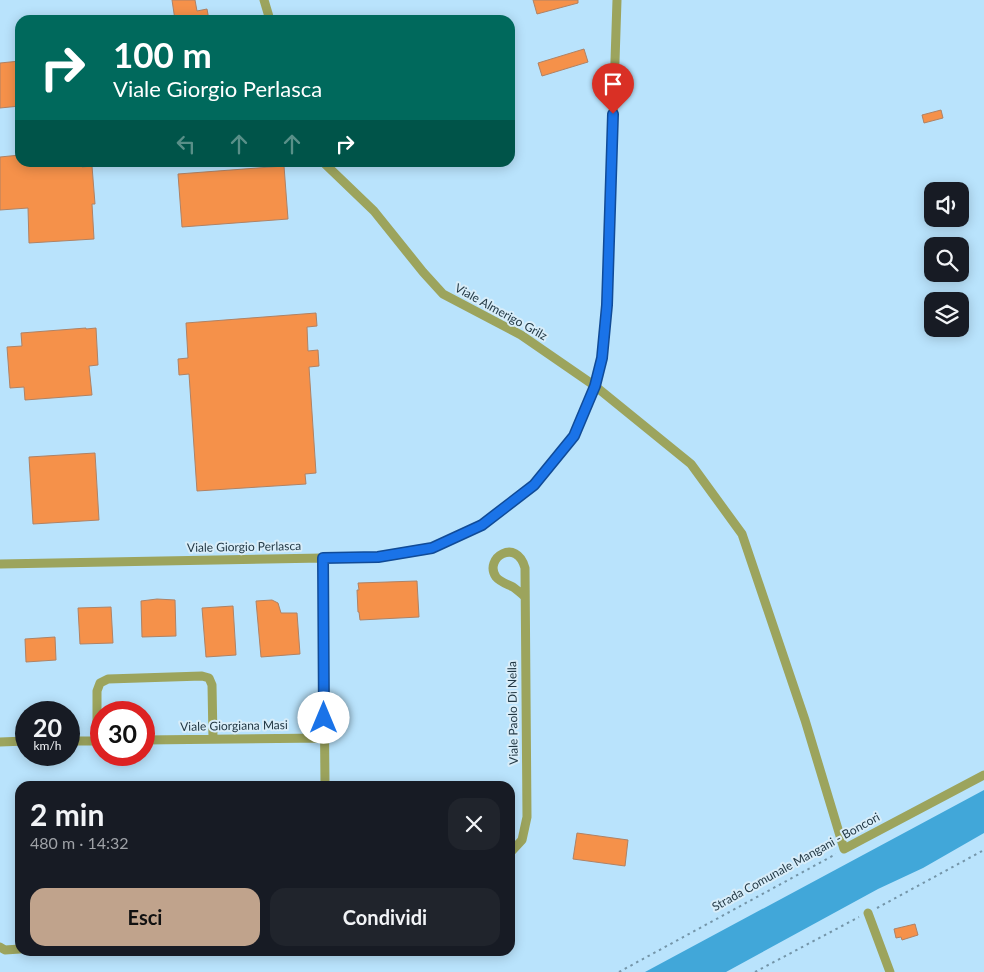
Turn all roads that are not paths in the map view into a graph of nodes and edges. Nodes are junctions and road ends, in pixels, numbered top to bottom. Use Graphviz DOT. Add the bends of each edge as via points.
graph roads {
  1 [pos="264,0"];
  2 [pos="617,0"];
  3 [pos="268,15"];
  4 [pos="328,167"];
  5 [pos="595,386"];
  6 [pos="323,558"];
  7 [pos="0,564"];
  8 [pos="525,597"];
  9 [pos="97,701"];
  10 [pos="324,738"];
  11 [pos="213,739"];
  12 [pos="155,740"];
  13 [pos="0,742"];
  14 [pos="15,742"];
  15 [pos="984,775"];
  16 [pos="325,781"];
  17 [pos="515,848"];
  18 [pos="844,849"];
  19 [pos="868,913"];
  20 [pos="0,947"];
  21 [pos="15,949"];
  22 [pos="890,972"];
  1 -- 3 [label="street"];
  2 -- 5 [label="street, Viale Giorgio Perlasca" via="607,305 602,358"];
  4 -- 5 [label="street, Viale Almerigo Grilz" via="374,211 444,294 521,335"];
  5 -- 6 [label="street, Viale Giorgio Perlasca" via="574,436 534,485 482,525 432,548 378,557"];
  5 -- 18 [label="street, Viale Almerigo Grilz" via="692,464 742,534 806,720"];
  6 -- 7 [label="street, Viale Giorgio Perlasca"];
  6 -- 10 [label="street"];
  8 -- 8 [label="street, Viale Paolo Di Nella" via="494,574 494,564 500,555 515,553 523,560"];
  8 -- 17 [label="street, Viale Paolo Di Nella" via="527,817 522,840"];
  9 -- 11 [label="street" via="100,683 108,679 209,678 212,684"];
  10 -- 11 [label="street, Viale Giorgiana Masi"];
  10 -- 16 [label="street"];
  11 -- 12 [label="street, Viale Giorgiana Masi"];
  13 -- 14 [label="street"];
  15 -- 18 [label="street, Strada Comunale Mangani - Boncori"];
  19 -- 22 [label="street"];
  20 -- 21 [label="street"];
}
